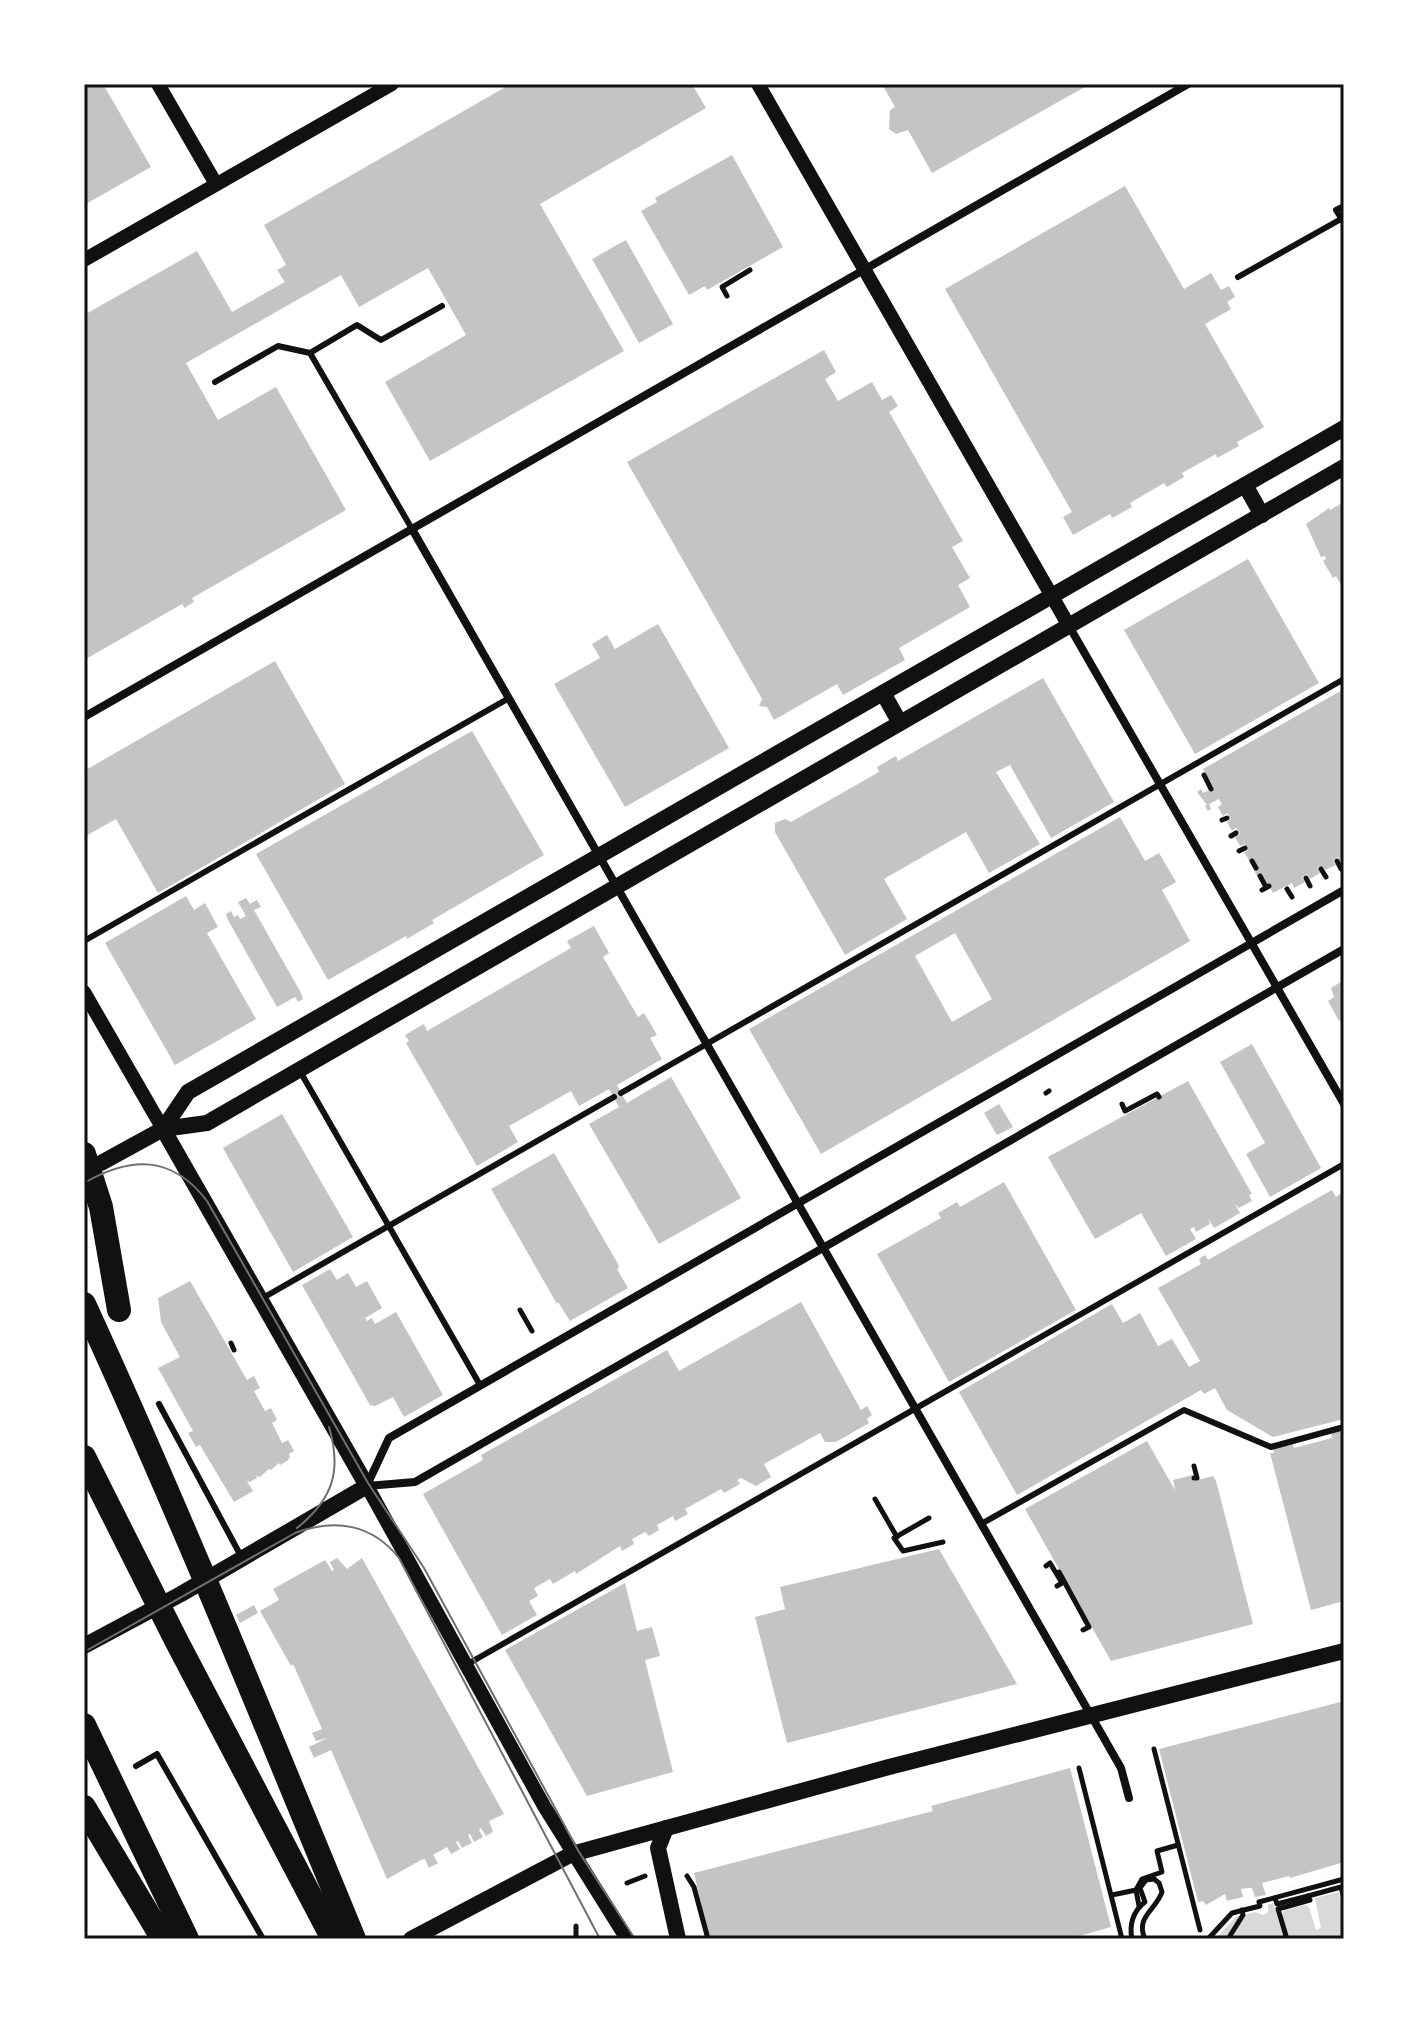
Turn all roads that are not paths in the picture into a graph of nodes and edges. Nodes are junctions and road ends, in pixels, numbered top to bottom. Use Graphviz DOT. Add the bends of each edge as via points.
graph roads {
  1 [pos="158,84"];
  2 [pos="758,84"];
  3 [pos="1188,84"];
  4 [pos="389,85"];
  5 [pos="216,184"];
  6 [pos="1344,206"];
  7 [pos="1343,221"];
  8 [pos="84,260"];
  9 [pos="864,269"];
  10 [pos="1238,277"];
  11 [pos="442,306"];
  12 [pos="310,353"];
  13 [pos="215,382"];
  14 [pos="1344,428"];
  15 [pos="1344,467"];
  16 [pos="1245,485"];
  17 [pos="1262,515"];
  18 [pos="412,529"];
  19 [pos="1052,596"];
  20 [pos="1069,626"];
  21 [pos="1344,679"];
  22 [pos="883,693"];
  23 [pos="509,698"];
  24 [pos="84,717"];
  25 [pos="900,723"];
  26 [pos="1160,784"];
  27 [pos="600,857"];
  28 [pos="617,887"];
  29 [pos="1344,890"];
  30 [pos="84,941"];
  31 [pos="1252,943"];
  32 [pos="1344,949"];
  33 [pos="1277,988"];
  34 [pos="84,992"];
  35 [pos="707,1044"];
  36 [pos="299,1070"];
  37 [pos="621,1093"];
  38 [pos="614,1097"];
  39 [pos="1344,1104"];
  40 [pos="163,1129"];
  41 [pos="93,1159"];
  42 [pos="1344,1164"];
  43 [pos="798,1203"];
  44 [pos="389,1226"];
  45 [pos="823,1248"];
  46 [pos="261,1299"];
  47 [pos="118,1303"];
  48 [pos="84,1304"];
  49 [pos="480,1385"];
  50 [pos="159,1404"];
  51 [pos="915,1408"];
  52 [pos="1344,1427"];
  53 [pos="84,1457"];
  54 [pos="367,1486"];
  55 [pos="981,1524"];
  56 [pos="242,1558"];
  57 [pos="84,1646"];
  58 [pos="1344,1651"];
  59 [pos="466,1665"];
  60 [pos="1091,1715"];
  61 [pos="84,1725"];
  62 [pos="136,1766"];
  63 [pos="1129,1798"];
  64 [pos="84,1807"];
  65 [pos="666,1828"];
  66 [pos="572,1854"];
  67 [pos="163,1939"];
  68 [pos="187,1939"];
  69 [pos="263,1939"];
  70 [pos="333,1939"];
  71 [pos="354,1939"];
  72 [pos="411,1939"];
  73 [pos="627,1939"];
  74 [pos="678,1939"];
  1 -- 5 [label="street"];
  2 -- 9 [label="street"];
  3 -- 9 [label="street"];
  4 -- 5 [label="street"];
  5 -- 8 [label="street"];
  6 -- 7 [label="lane" via="1336,210"];
  7 -- 10 [label="lane"];
  9 -- 18 [label="street"];
  9 -- 19 [label="street"];
  11 -- 12 [label="lane" via="381,340 357,325"];
  12 -- 13 [label="lane" via="278,346"];
  12 -- 18 [label="lane"];
  14 -- 16 [label="main road"];
  15 -- 17 [label="main road"];
  16 -- 17 [label="main road"];
  16 -- 19 [label="main road"];
  17 -- 20 [label="main road"];
  18 -- 23 [label="street"];
  18 -- 24 [label="street"];
  19 -- 20 [label="street"];
  19 -- 22 [label="main road"];
  20 -- 25 [label="main road"];
  20 -- 26 [label="street"];
  21 -- 26 [label="lane"];
  22 -- 25 [label="main road"];
  22 -- 27 [label="main road"];
  23 -- 27 [label="street"];
  23 -- 30 [label="lane"];
  25 -- 28 [label="main road"];
  26 -- 31 [label="street"];
  26 -- 35 [label="lane"];
  27 -- 28 [label="street"];
  27 -- 40 [label="main road" via="188,1092"];
  28 -- 35 [label="street"];
  28 -- 36 [label="main road"];
  29 -- 31 [label="street"];
  31 -- 33 [label="street"];
  31 -- 43 [label="street"];
  32 -- 33 [label="street"];
  33 -- 39 [label="street"];
  33 -- 45 [label="street"];
  34 -- 40 [label="street"];
  35 -- 37 [label="lane"];
  35 -- 43 [label="street"];
  36 -- 40 [label="main road" via="207,1123"];
  36 -- 44 [label="lane"];
  38 -- 44 [label="lane"];
  40 -- 41 [label="main road"];
  40 -- 46 [label="main road"];
  41 -- 47 [label="highway"];
  42 -- 51 [label="lane"];
  43 -- 45 [label="street"];
  43 -- 49 [label="street"];
  44 -- 46 [label="lane"];
  44 -- 49 [label="lane"];
  45 -- 51 [label="street"];
  45 -- 54 [label="street" via="415,1482"];
  46 -- 54 [label="main road"];
  48 -- 71 [label="highway"];
  49 -- 54 [label="street" via="389,1438"];
  50 -- 56 [label="lane"];
  51 -- 55 [label="street"];
  51 -- 59 [label="lane"];
  52 -- 55 [label="lane" via="1271,1447 1184,1410"];
  53 -- 70 [label="highway"];
  54 -- 56 [label="main road"];
  54 -- 59 [label="street"];
  55 -- 60 [label="street"];
  56 -- 57 [label="main road"];
  58 -- 60 [label="main road"];
  59 -- 66 [label="street"];
  60 -- 63 [label="street" via="1121,1768"];
  60 -- 65 [label="main road"];
  61 -- 68 [label="highway"];
  62 -- 69 [label="lane" via="157,1754"];
  64 -- 67 [label="highway"];
  65 -- 66 [label="main road"];
  65 -- 74 [label="main road" via="658,1848"];
  66 -- 72 [label="main road"];
  66 -- 73 [label="street"];
}
